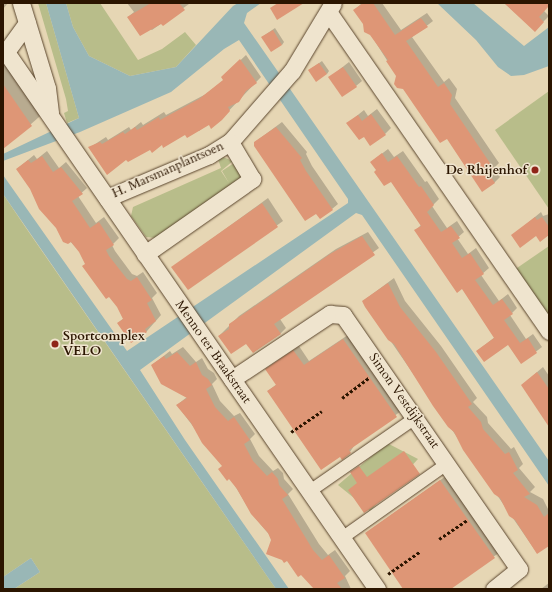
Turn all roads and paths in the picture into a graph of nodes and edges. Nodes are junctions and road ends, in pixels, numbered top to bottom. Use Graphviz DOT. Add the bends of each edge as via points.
graph roads {
  1 [pos="21,3"];
  2 [pos="331,8"];
  3 [pos="27,22"];
  4 [pos="52,118"];
  5 [pos="230,142"];
  6 [pos="107,198"];
  7 [pos="145,254"];
  8 [pos="549,331"];
  9 [pos="372,376"];
  10 [pos="232,379"];
  11 [pos="342,398"];
  12 [pos="322,411"];
  13 [pos="415,418"];
  14 [pos="291,432"];
  15 [pos="447,464"];
  16 [pos="310,491"];
  17 [pos="471,517"];
  18 [pos="342,538"];
  19 [pos="439,539"];
  20 [pos="420,552"];
  21 [pos="388,574"];
  22 [pos="377,589"];
  23 [pos="494,589"];
  1 -- 3 [label="street, Menno ter Braakstraat"];
  2 -- 5 [label="street, H. Marsmanplantsoen" via="292,71"];
  2 -- 8 [label="street"];
  3 -- 4 [label="street, Menno ter Braakstraat" via="47,88"];
  3 -- 4 [label="street, Menno ter Braakstraat" via="6,52"];
  4 -- 6 [label="street, Menno ter Braakstraat"];
  5 -- 6 [label="street, H. Marsmanplantsoen" via="209,155"];
  5 -- 7 [label="street, H. Marsmanplantsoen" via="252,179"];
  6 -- 7 [label="street, Menno ter Braakstraat"];
  7 -- 10 [label="street, Menno ter Braakstraat"];
  9 -- 11 [label="path"];
  10 -- 13 [label="street, Simon Vestdijkstraat" via="330,314 343,315"];
  10 -- 16 [label="street, Menno ter Braakstraat"];
  12 -- 14 [label="path"];
  13 -- 15 [label="street, Simon Vestdijkstraat"];
  13 -- 16 [label="street"];
  15 -- 18 [label="street"];
  15 -- 23 [label="street, Simon Vestdijkstraat" via="519,569"];
  16 -- 18 [label="street, Menno ter Braakstraat"];
  17 -- 19 [label="path"];
  18 -- 22 [label="street, Menno ter Braakstraat"];
  20 -- 21 [label="path"];
}
